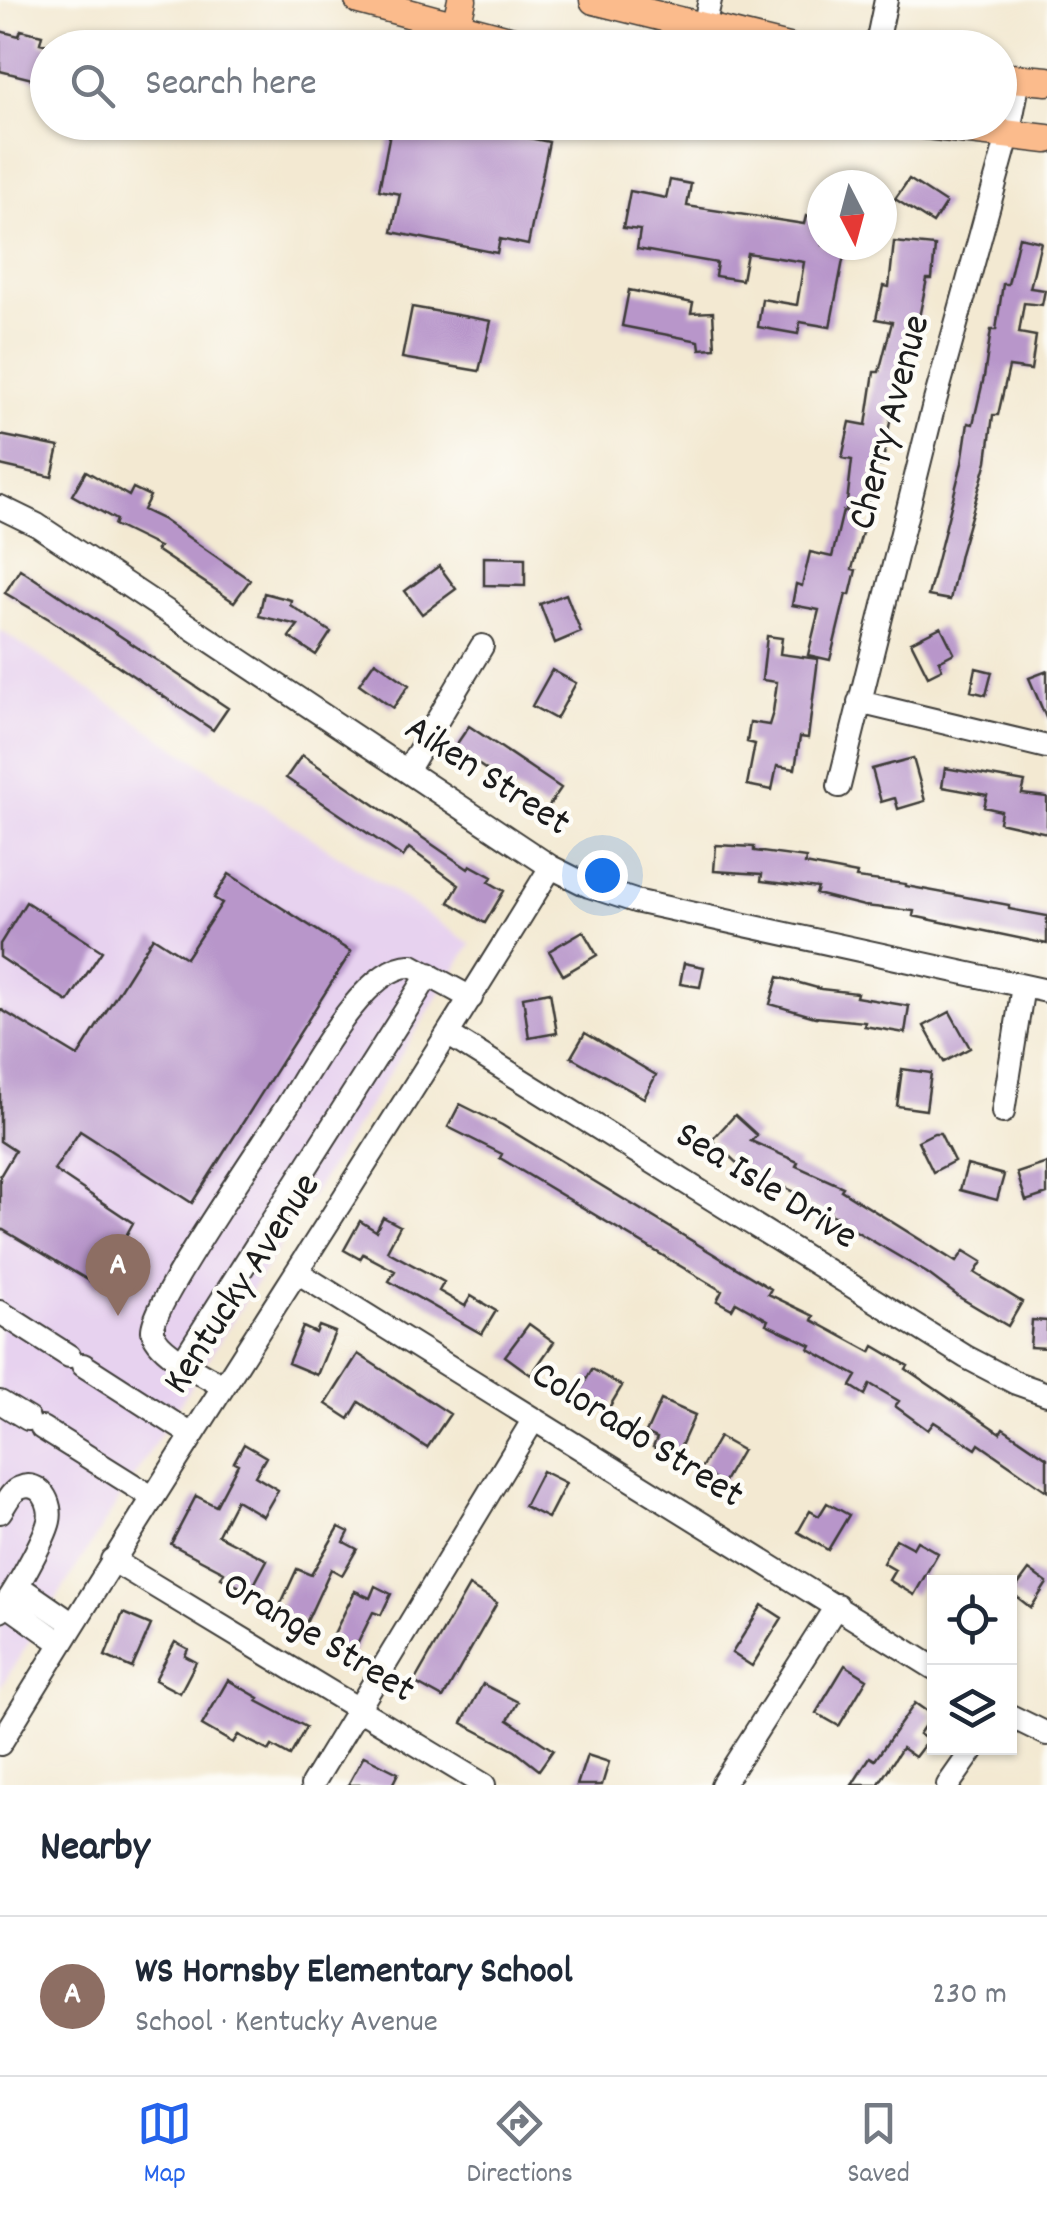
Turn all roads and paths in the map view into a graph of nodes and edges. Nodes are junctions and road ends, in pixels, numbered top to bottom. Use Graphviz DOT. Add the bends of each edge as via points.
graph roads {
  1 [pos="359,0"];
  2 [pos="594,0"];
  3 [pos="886,0"];
  4 [pos="459,13"];
  5 [pos="704,25"];
  6 [pos="497,30"];
  7 [pos="880,30"];
  8 [pos="1017,137"];
  9 [pos="1047,139"];
  10 [pos="1007,140"];
  11 [pos="0,507"];
  12 [pos="482,646"];
  13 [pos="858,702"];
  14 [pos="1047,747"];
  15 [pos="408,772"];
  16 [pos="839,786"];
  17 [pos="551,867"];
  18 [pos="429,974"];
  19 [pos="1022,986"];
  20 [pos="1047,991"];
  21 [pos="472,998"];
  22 [pos="449,1035"];
  23 [pos="1003,1112"];
  24 [pos="297,1272"];
  25 [pos="0,1312"];
  26 [pos="183,1362"];
  27 [pos="223,1386"];
  28 [pos="1047,1394"];
  29 [pos="0,1402"];
  30 [pos="534,1419"];
  31 [pos="192,1435"];
  32 [pos="152,1498"];
  33 [pos="0,1512"];
  34 [pos="112,1560"];
  35 [pos="8,1600"];
  36 [pos="836,1605"];
  37 [pos="67,1633"];
  38 [pos="929,1665"];
  39 [pos="358,1708"];
  40 [pos="1017,1719"];
  41 [pos="1047,1734"];
  42 [pos="0,1744"];
  43 [pos="969,1755"];
  44 [pos="312,1785"];
  45 [pos="484,1785"];
  46 [pos="722,1785"];
  47 [pos="948,1785"];
  1 -- 4 [label="main road"];
  2 -- 5 [label="main road"];
  3 -- 7 [label="street"];
  4 -- 6 [label="main road"];
  8 -- 9 [label="main road"];
  10 -- 13 [label="street, Cherry Avenue"];
  11 -- 15 [label="street, Aiken Street" via="37,525"];
  12 -- 15 [label="street"];
  13 -- 14 [label="street"];
  13 -- 16 [label="street, Cherry Avenue"];
  15 -- 17 [label="street, Aiken Street"];
  17 -- 19 [label="street, Aiken Street" via="635,900"];
  17 -- 21 [label="street, Kentucky Avenue"];
  18 -- 21 [label="street"];
  18 -- 26 [label="street"];
  18 -- 26 [label="street" via="400,965 371,986 324,1045 186,1261 152,1330"];
  19 -- 20 [label="street, Aiken Street"];
  19 -- 23 [label="street"];
  21 -- 22 [label="street, Kentucky Avenue"];
  22 -- 24 [label="street, Kentucky Avenue"];
  22 -- 28 [label="street, Sea Isle Drive" via="966,1357"];
  24 -- 27 [label="street, Kentucky Avenue"];
  24 -- 30 [label="street, Colorado Street"];
  25 -- 31 [label="street"];
  26 -- 27 [label="street"];
  27 -- 31 [label="street, Kentucky Avenue"];
  29 -- 32 [label="street"];
  30 -- 36 [label="street, Colorado Street"];
  30 -- 39 [label="street"];
  31 -- 32 [label="street, Kentucky Avenue"];
  32 -- 34 [label="street, Kentucky Avenue"];
  33 -- 35 [label="street" via="22,1486 47,1497 49,1521"];
  34 -- 37 [label="street, Kentucky Avenue"];
  34 -- 39 [label="street, Orange Street"];
  35 -- 37 [label="street"];
  36 -- 38 [label="street, Colorado Street"];
  36 -- 46 [label="street"];
  37 -- 42 [label="street, Kentucky Avenue"];
  39 -- 44 [label="street"];
  39 -- 45 [label="street, Orange Street"];
  40 -- 41 [label="street"];
  43 -- 47 [label="street"];
}
